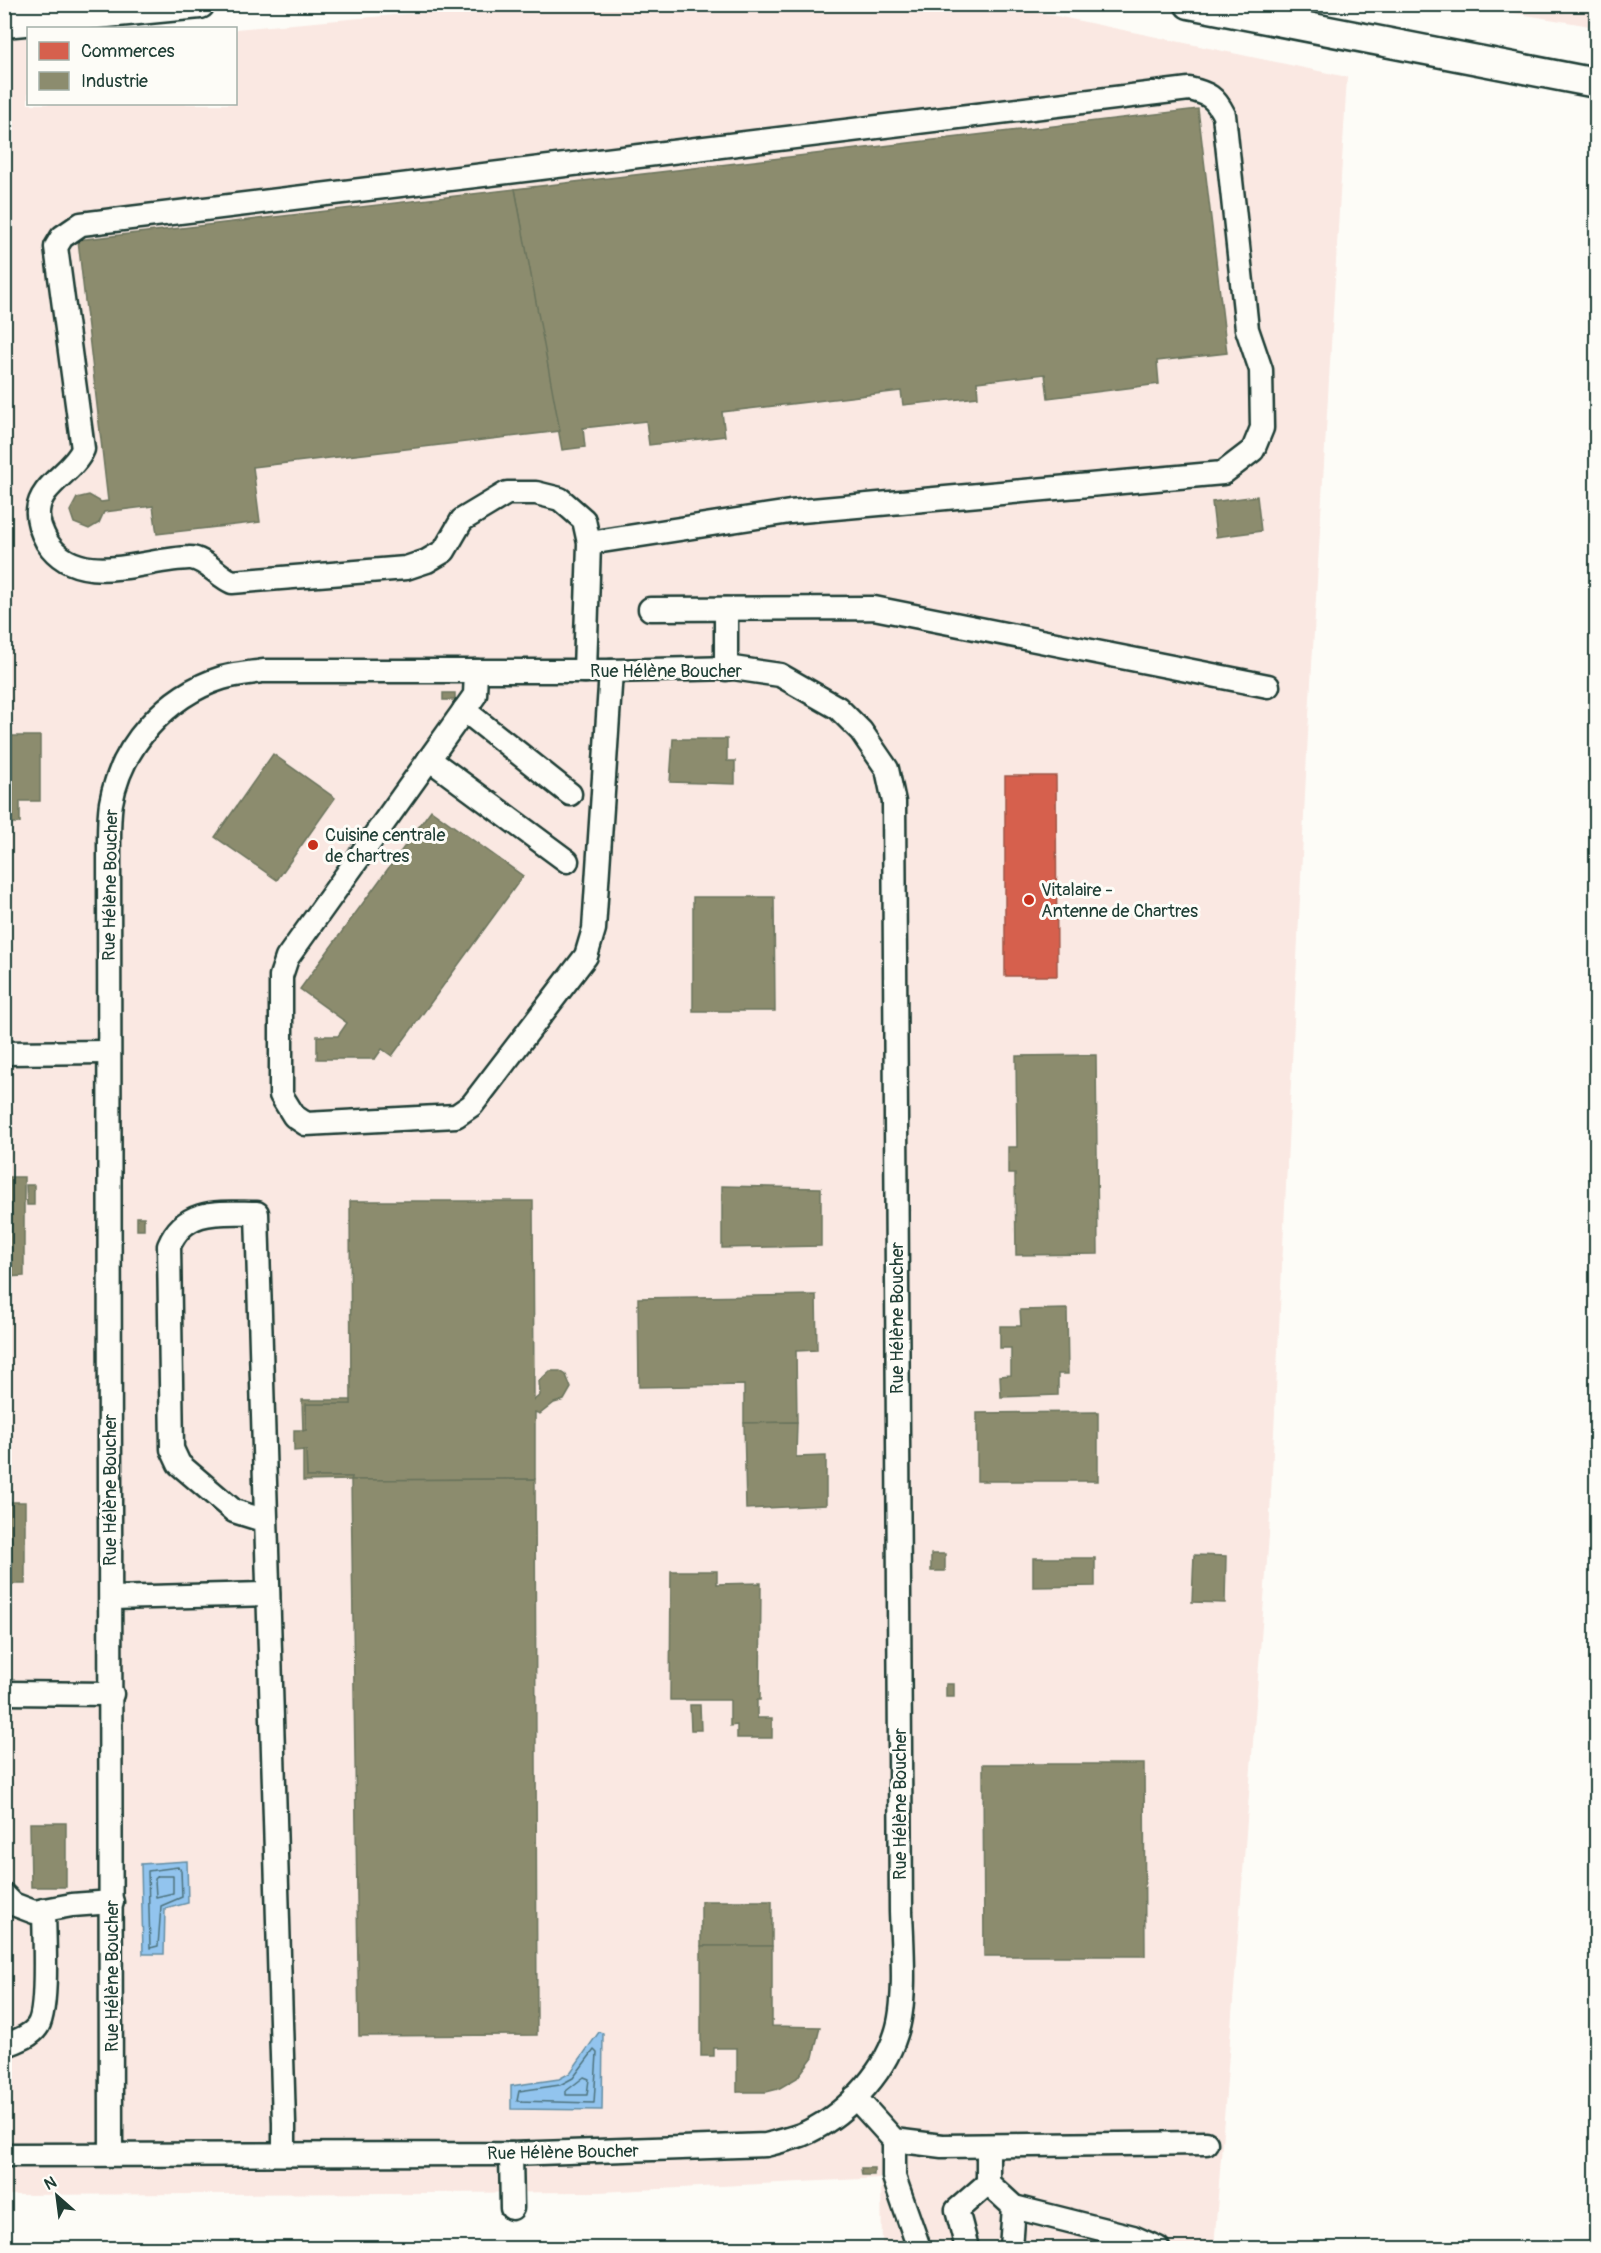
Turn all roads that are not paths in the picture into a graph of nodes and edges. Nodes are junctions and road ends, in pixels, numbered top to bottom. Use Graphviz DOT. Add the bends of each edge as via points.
graph roads {
  1 [pos="200,4"];
  2 [pos="1189,4"];
  3 [pos="4,23"];
  4 [pos="1596,83"];
  5 [pos="589,543"];
  6 [pos="650,609"];
  7 [pos="726,609"];
  8 [pos="726,669"];
  9 [pos="476,671"];
  10 [pos="585,671"];
  11 [pos="610,671"];
  12 [pos="1268,686"];
  13 [pos="464,710"];
  14 [pos="429,759"];
  15 [pos="570,794"];
  16 [pos="567,861"];
  17 [pos="108,1052"];
  18 [pos="4,1053"];
  19 [pos="266,1521"];
  20 [pos="268,1594"];
  21 [pos="111,1598"];
  22 [pos="4,1694"];
  23 [pos="112,1694"];
  24 [pos="4,1895"];
  25 [pos="112,1902"];
  26 [pos="44,1910"];
  27 [pos="4,2046"];
  28 [pos="855,2097"];
  29 [pos="894,2140"];
  30 [pos="1206,2143"];
  31 [pos="988,2146"];
  32 [pos="111,2153"];
  33 [pos="284,2154"];
  34 [pos="511,2154"];
  35 [pos="4,2155"];
  36 [pos="988,2182"];
  37 [pos="1014,2207"];
  38 [pos="512,2208"];
  39 [pos="919,2248"];
  40 [pos="967,2248"];
  41 [pos="1011,2248"];
  42 [pos="1158,2248"];
  1 -- 3 [label="main road"];
  2 -- 4 [label="main road"];
  5 -- 5 [label="street" via="790,512 1223,473 1237,465 1253,450 1262,428 1261,370 1247,329 1224,115 1217,100 1208,93 1189,89 81,224 62,237 56,247 83,449 78,462 50,485 38,510 41,532 63,560 78,567 134,567 191,557 232,582 406,568 444,551 462,520 507,494 536,493 560,500 584,520"];
  5 -- 10 [label="street"];
  6 -- 7 [label="street"];
  7 -- 8 [label="street"];
  7 -- 12 [label="street" via="874,608"];
  8 -- 11 [label="street, Rue Hélène Boucher"];
  8 -- 28 [label="street, Rue Hélène Boucher" via="780,675 838,708 861,731 887,769 894,802 903,1973 897,2034 880,2067"];
  9 -- 10 [label="street, Rue Hélène Boucher"];
  9 -- 13 [label="street" via="475,695"];
  9 -- 17 [label="street, Rue Hélène Boucher" via="263,670 221,678 190,693 159,716 140,736 125,762 111,802"];
  10 -- 11 [label="street, Rue Hélène Boucher"];
  11 -- 14 [label="street" via="594,929 586,956 472,1105 456,1116 306,1124 294,1116 281,1095 281,976 287,958"];
  13 -- 14 [label="street"];
  13 -- 15 [label="street"];
  14 -- 16 [label="street"];
  17 -- 18 [label="street"];
  17 -- 21 [label="street, Rue Hélène Boucher"];
  19 -- 19 [label="street" via="257,1213 209,1212 186,1222 174,1233 169,1246 172,1449 179,1464 234,1510"];
  19 -- 20 [label="street"];
  20 -- 21 [label="street"];
  20 -- 33 [label="street"];
  21 -- 23 [label="street, Rue Hélène Boucher"];
  22 -- 23 [label="street"];
  23 -- 25 [label="street, Rue Hélène Boucher"];
  24 -- 26 [label="street" via="13,1904 34,1912"];
  25 -- 26 [label="street"];
  25 -- 32 [label="street, Rue Hélène Boucher"];
  26 -- 27 [label="street" via="44,2011 38,2027"];
  28 -- 29 [label="street"];
  28 -- 34 [label="street, Rue Hélène Boucher" via="819,2125 766,2145"];
  29 -- 31 [label="street"];
  29 -- 39 [label="street" via="894,2177"];
  30 -- 31 [label="street"];
  31 -- 36 [label="street"];
  32 -- 33 [label="street, Rue Hélène Boucher"];
  32 -- 35 [label="street"];
  33 -- 34 [label="street, Rue Hélène Boucher"];
  34 -- 38 [label="street"];
  36 -- 37 [label="street"];
  36 -- 40 [label="street" via="957,2210"];
  37 -- 41 [label="street"];
  37 -- 42 [label="street" via="1133,2237"];
}
